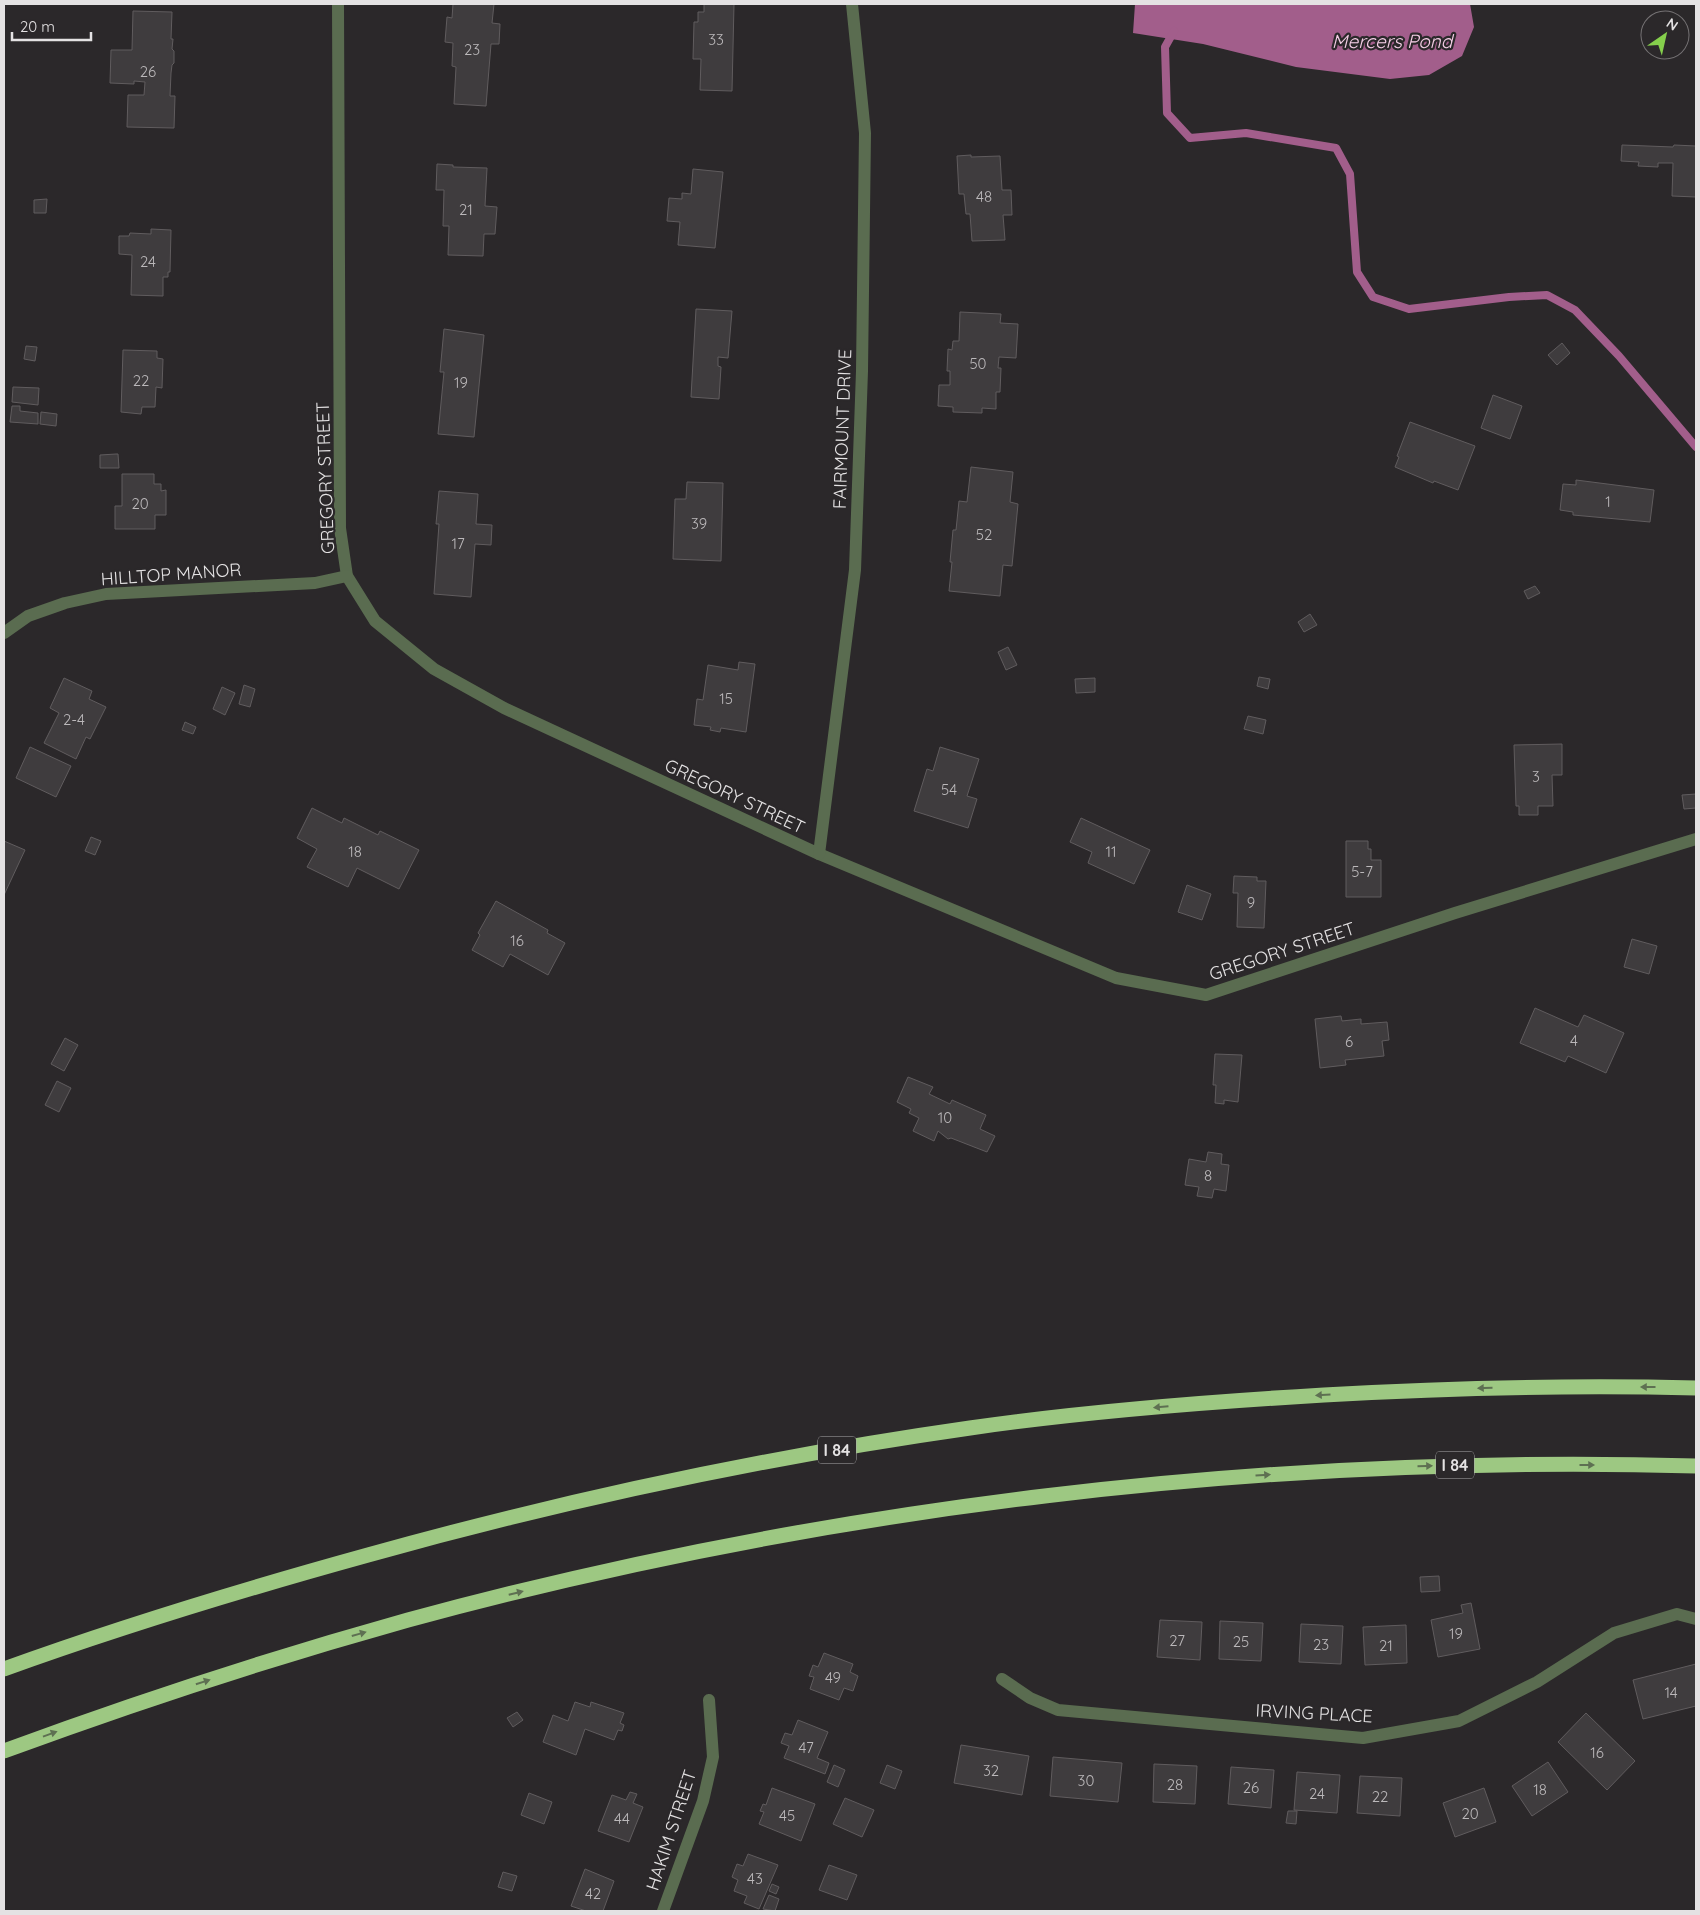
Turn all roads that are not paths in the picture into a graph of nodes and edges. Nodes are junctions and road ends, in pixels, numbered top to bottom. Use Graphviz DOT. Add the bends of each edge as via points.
graph roads {
  1 [pos="338,4"];
  2 [pos="852,4"];
  3 [pos="347,576"];
  4 [pos="4,633"];
  5 [pos="1696,840"];
  6 [pos="819,854"];
  7 [pos="1696,1388"];
  8 [pos="1696,1466"];
  9 [pos="1696,1618"];
  10 [pos="4,1670"];
  11 [pos="1002,1679"];
  12 [pos="710,1700"];
  13 [pos="4,1751"];
  14 [pos="663,1911"];
  1 -- 3 [label="street, GREGORY STREET" via="340,528"];
  2 -- 6 [label="street, FAIRMOUNT DRIVE" via="865,133 855,560"];
  3 -- 4 [label="street, HILLTOP MANOR" via="315,583 106,594 28,616"];
  3 -- 6 [label="street, GREGORY STREET" via="375,621 434,669 504,708"];
  5 -- 6 [label="street, GREGORY STREET" via="1455,912 1206,995 1116,978"];
  7 -- 10 [label="highway, I 84, one-way" via="1533,1387 1249,1400 1108,1412 869,1444 548,1507 277,1580"];
  13 -- 8 [label="highway, I 84, one-way" via="230,1673 402,1622 581,1577 791,1534 1007,1501 1214,1478 1477,1464"];
  9 -- 11 [label="street, IRVING PLACE" via="1677,1614 1614,1633 1537,1682 1459,1721 1363,1738 1058,1710 1030,1698"];
  12 -- 14 [label="street, HAKIM STREET" via="713,1757 705,1792"];
}
